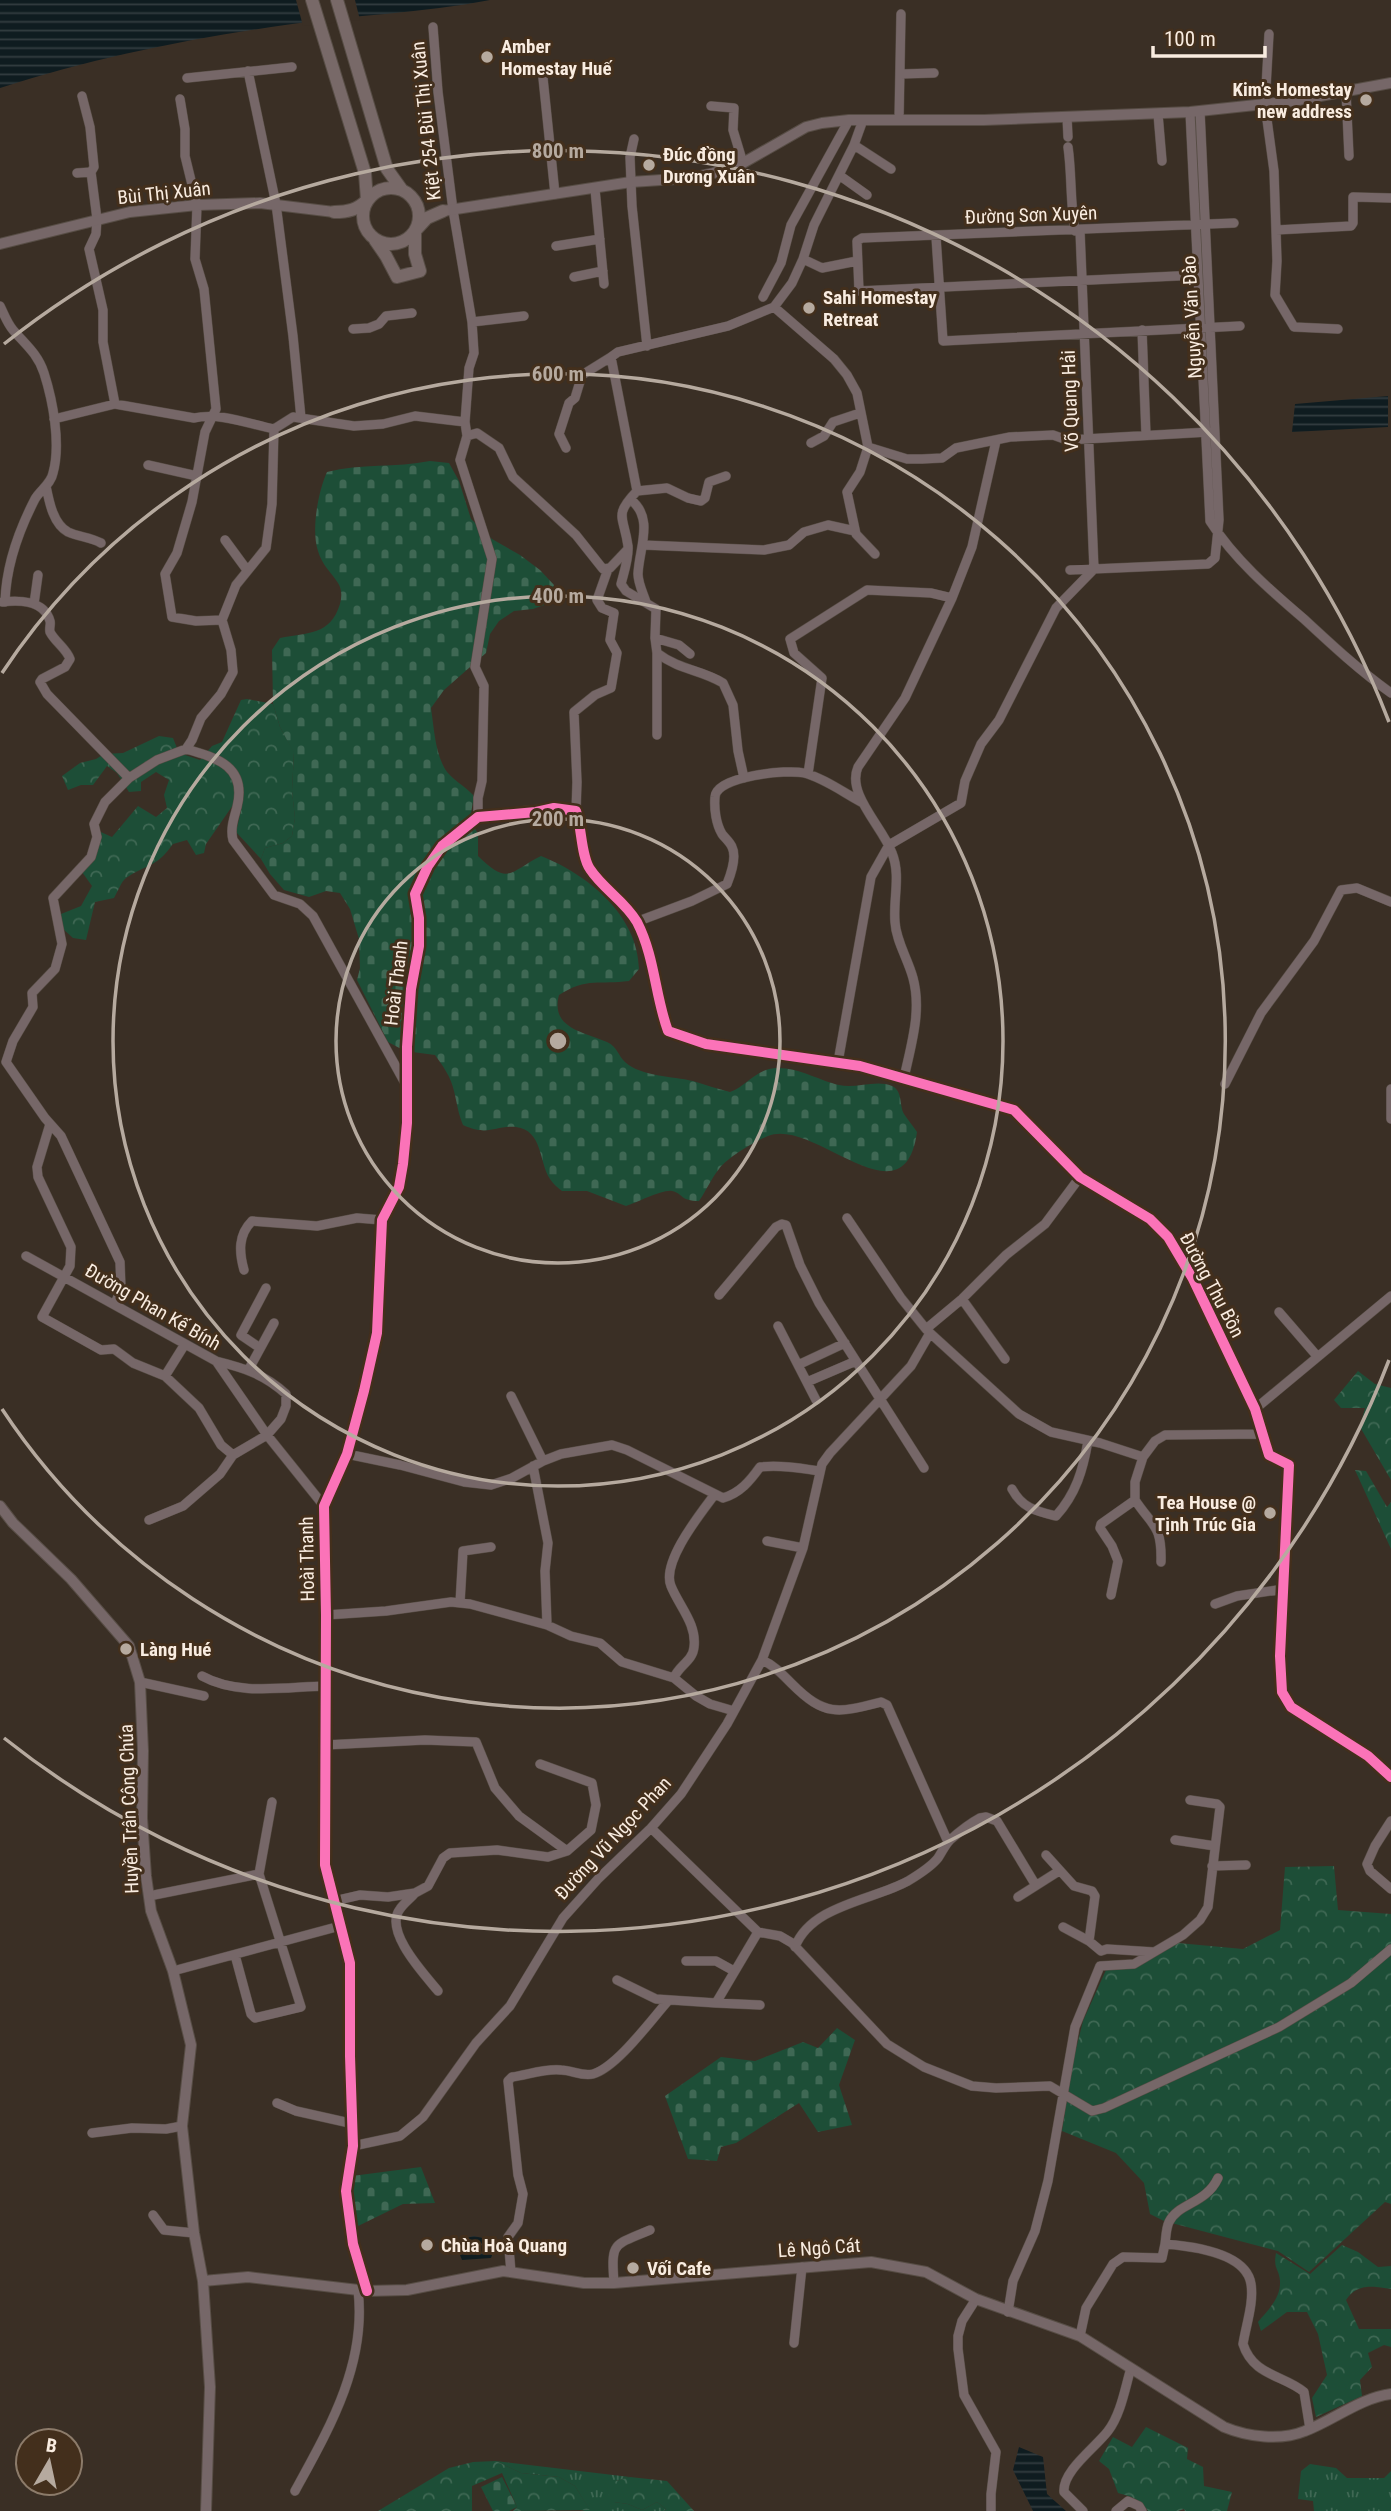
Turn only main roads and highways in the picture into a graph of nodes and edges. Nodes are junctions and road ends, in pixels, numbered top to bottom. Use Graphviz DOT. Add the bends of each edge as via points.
graph roads {
  1 [pos="306,0"];
  2 [pos="312,0"];
  3 [pos="337,0"];
  4 [pos="343,0"];
  5 [pos="363,75"];
  6 [pos="334,81"];
  7 [pos="406,193"];
  8 [pos="367,200"];
  9 [pos="415,231"];
  10 [pos="371,237"];
  1 -- 6 [label="main road"];
  2 -- 6 [label="main road"];
  3 -- 5 [label="main road"];
  4 -- 5 [label="main road"];
  5 -- 7 [label="main road" via="387,169"];
  6 -- 8 [label="main road" via="365,173"];
  7 -- 8 [label="main road" via="383,189"];
  7 -- 9 [label="main road" via="419,213"];
  7 -- 9 [label="main road" via="448,211 427,218"];
  8 -- 10 [label="main road" via="362,217"];
  8 -- 10 [label="main road" via="349,212 334,212"];
  9 -- 10 [label="main road" via="392,245"];
  9 -- 10 [label="main road" via="420,271 397,277"];
}
